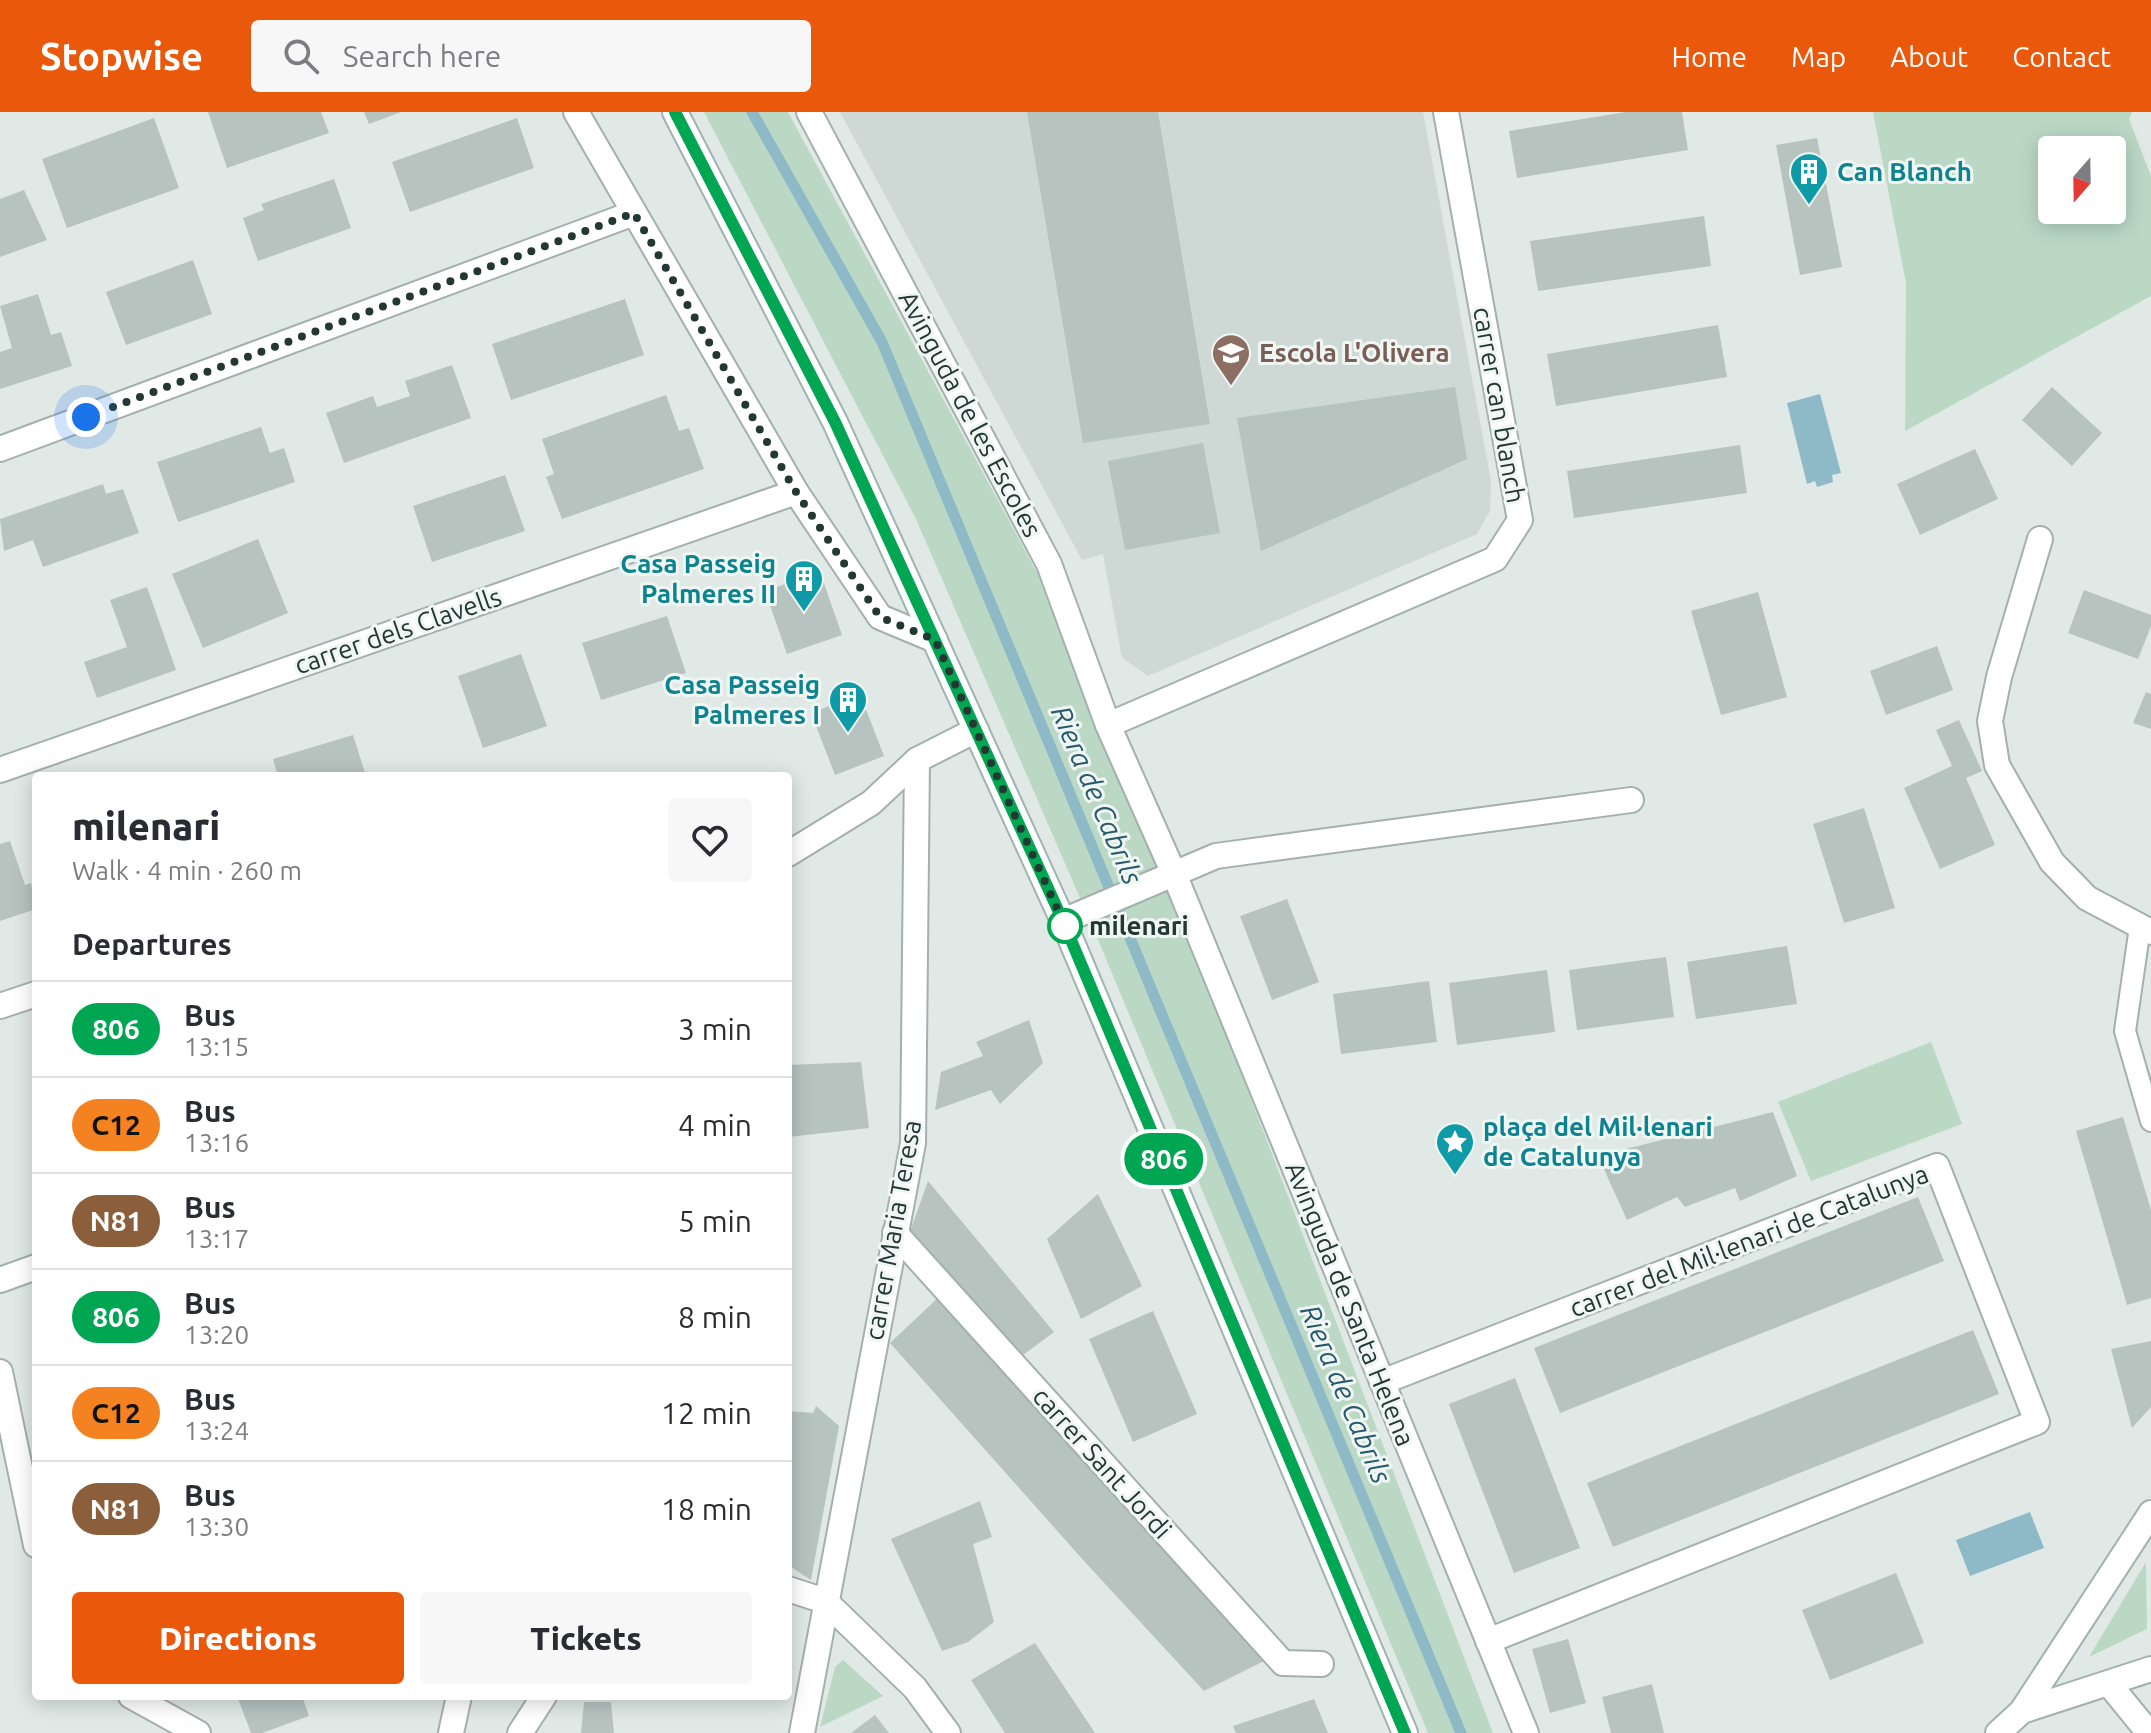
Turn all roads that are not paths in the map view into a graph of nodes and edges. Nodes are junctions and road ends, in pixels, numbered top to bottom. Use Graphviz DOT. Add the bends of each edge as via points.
graph roads {
  1 [pos="576,112"];
  2 [pos="809,112"];
  3 [pos="1446,112"];
  4 [pos="677,118"];
  5 [pos="634,213"];
  6 [pos="0,449"];
  7 [pos="796,492"];
  8 [pos="2040,539"];
  9 [pos="935,640"];
  10 [pos="1108,725"];
  11 [pos="976,730"];
  12 [pos="917,760"];
  13 [pos="0,770"];
  14 [pos="1631,800"];
  15 [pos="792,852"];
  16 [pos="1166,880"];
  17 [pos="1073,917"];
  18 [pos="2145,929"];
  19 [pos="32,995"];
  20 [pos="0,1006"];
  21 [pos="2151,1121"];
  22 [pos="895,1233"];
  23 [pos="32,1268"];
  24 [pos="0,1280"];
  25 [pos="0,1372"];
  26 [pos="1382,1382"];
  27 [pos="2151,1513"];
  28 [pos="32,1526"];
  29 [pos="792,1590"];
  30 [pos="825,1601"];
  31 [pos="1488,1641"];
  32 [pos="1321,1664"];
  33 [pos="2151,1669"];
  34 [pos="2109,1684"];
  35 [pos="138,1700"];
  36 [pos="458,1700"];
  37 [pos="541,1700"];
  38 [pos="2022,1711"];
  39 [pos="198,1733"];
  40 [pos="451,1733"];
  41 [pos="520,1733"];
  42 [pos="802,1733"];
  43 [pos="948,1733"];
  44 [pos="1405,1733"];
  45 [pos="1526,1733"];
  46 [pos="1998,1733"];
  47 [pos="2149,1733"];
  1 -- 5 [label="street"];
  2 -- 10 [label="street, Avinguda de les Escoles" via="1049,564"];
  3 -- 10 [label="street, carrer can blanch" via="1520,520 1495,559"];
  4 -- 9 [label="street" via="835,422"];
  5 -- 6 [label="street"];
  5 -- 7 [label="street"];
  7 -- 9 [label="street" via="880,617"];
  7 -- 13 [label="street, carrer dels Clavells"];
  8 -- 18 [label="street" via="1990,721 1997,765 2052,862 2087,898"];
  9 -- 11 [label="street"];
  10 -- 16 [label="street, Avinguda de les Escoles"];
  11 -- 12 [label="street"];
  11 -- 17 [label="street"];
  12 -- 15 [label="street" via="871,803"];
  12 -- 22 [label="street, carrer Maria Teresa" via="913,1143"];
  14 -- 16 [label="street" via="1216,856"];
  16 -- 17 [label="street"];
  16 -- 26 [label="street, Avinguda de Santa Helena"];
  17 -- 44 [label="street"];
  18 -- 21 [label="lane" via="2125,1031"];
  19 -- 20 [label="street"];
  22 -- 30 [label="street, carrer Maria Teresa"];
  22 -- 32 [label="street, carrer Sant Jordi" via="1283,1663"];
  23 -- 24 [label="street"];
  25 -- 28 [label="street"];
  26 -- 31 [label="street, Avinguda de Santa Helena"];
  26 -- 31 [label="street, carrer del Mil·lenari de Catalunya" via="1937,1166 2037,1422"];
  27 -- 38 [label="street"];
  29 -- 30 [label="street"];
  30 -- 42 [label="street"];
  30 -- 43 [label="street" via="915,1688"];
  31 -- 45 [label="street, Avinguda de Santa Helena"];
  33 -- 34 [label="street"];
  34 -- 38 [label="street"];
  34 -- 47 [label="street"];
  35 -- 39 [label="street"];
  36 -- 40 [label="street"];
  37 -- 41 [label="street"];
  38 -- 46 [label="street"];
}
